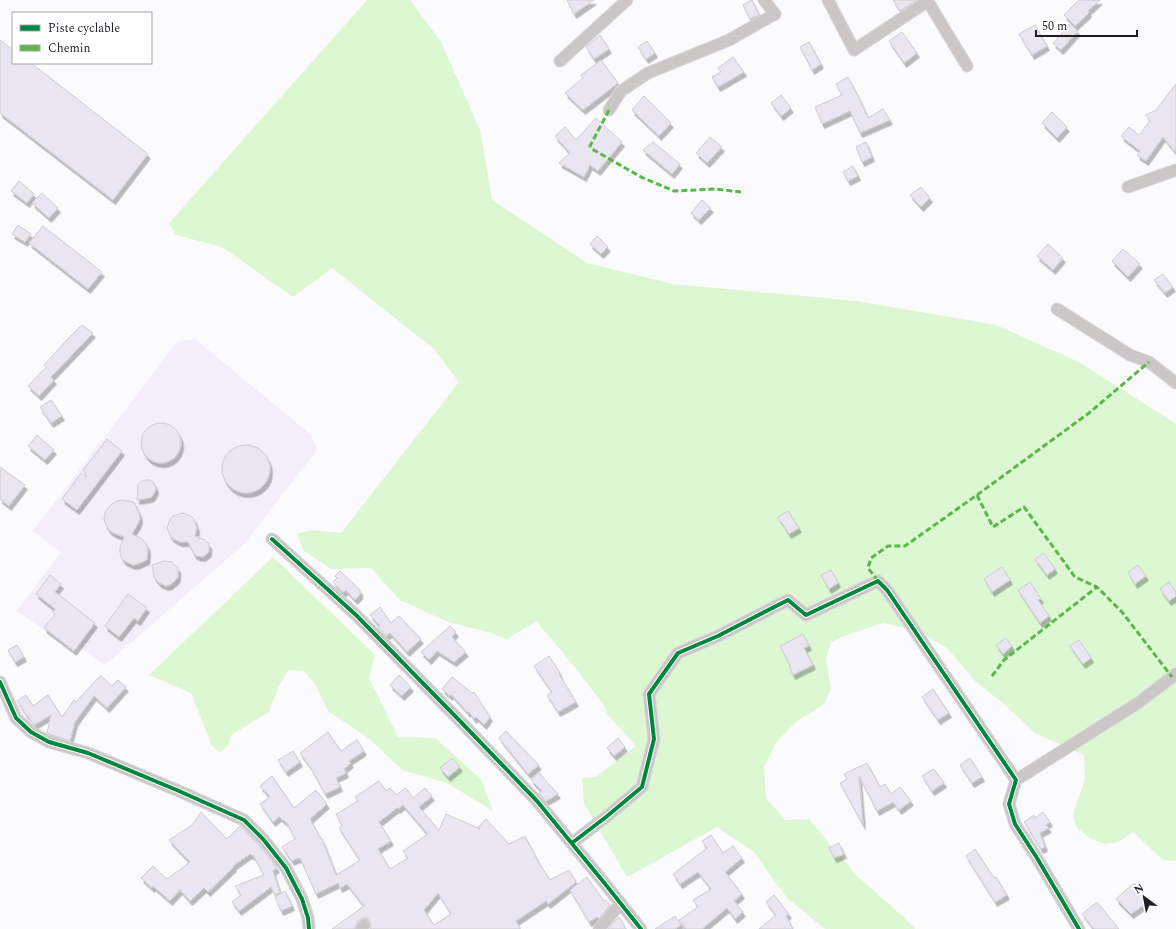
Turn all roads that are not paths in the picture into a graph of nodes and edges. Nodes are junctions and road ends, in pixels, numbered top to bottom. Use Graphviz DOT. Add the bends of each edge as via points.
graph roads {
  1 [pos="627,0"];
  2 [pos="764,0"];
  3 [pos="828,0"];
  4 [pos="927,0"];
  5 [pos="560,61"];
  6 [pos="966,66"];
  7 [pos="609,110"];
  8 [pos="1176,170"];
  9 [pos="1128,188"];
  10 [pos="1057,309"];
  11 [pos="1176,382"];
  12 [pos="272,539"];
  13 [pos="1176,674"];
  14 [pos="0,682"];
  15 [pos="1016,780"];
  16 [pos="572,843"];
  17 [pos="621,902"];
  18 [pos="309,929"];
  19 [pos="599,929"];
  20 [pos="641,929"];
  21 [pos="1079,929"];
  1 -- 5 [label="street"];
  2 -- 7 [label="street" via="775,14 729,40 648,73 621,91"];
  3 -- 4 [label="street" via="854,50"];
  4 -- 6 [label="street"];
  8 -- 9 [label="street"];
  10 -- 11 [label="street" via="1130,356 1149,362"];
  12 -- 16 [label="street" via="356,615 454,714 537,801"];
  13 -- 15 [label="street" via="1138,703"];
  14 -- 18 [label="street" via="16,718 31,732 49,742 88,753 244,820 286,868 302,899"];
  15 -- 16 [label="street" via="908,620 878,581 806,615 788,600 718,636 678,653 650,694 654,739 642,787"];
  15 -- 21 [label="street" via="1009,804 1015,824"];
  16 -- 17 [label="street"];
  17 -- 19 [label="street"];
  17 -- 20 [label="street"];
}
